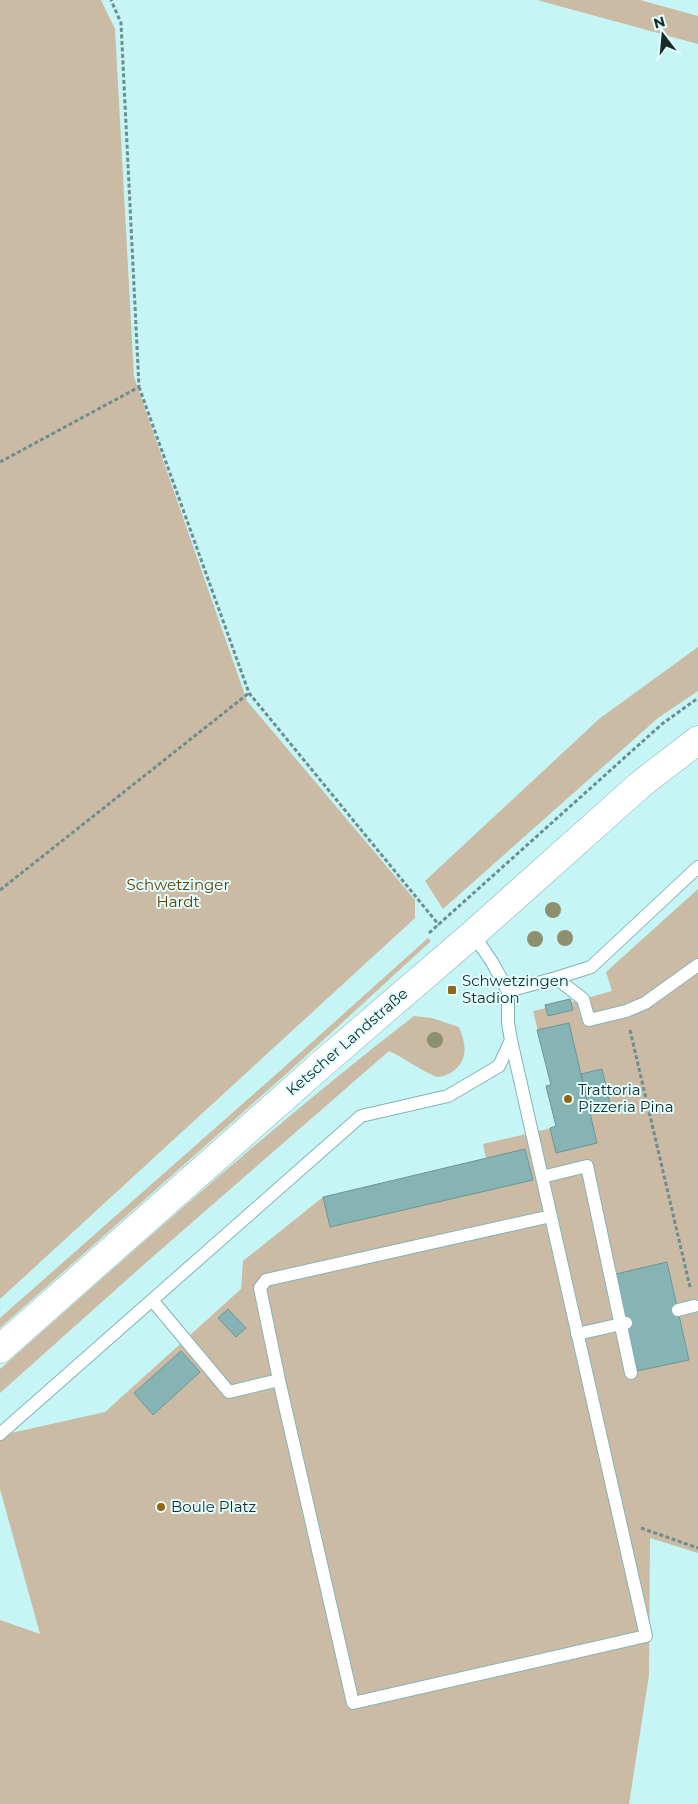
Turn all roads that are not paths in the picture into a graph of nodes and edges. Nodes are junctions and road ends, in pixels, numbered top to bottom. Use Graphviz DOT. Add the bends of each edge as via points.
graph roads {
  1 [pos="698,740"];
  2 [pos="698,867"];
  3 [pos="473,934"];
  4 [pos="698,965"];
  5 [pos="556,978"];
  6 [pos="508,991"];
  7 [pos="511,1040"];
  8 [pos="542,1177"];
  9 [pos="551,1216"];
  10 [pos="152,1300"];
  11 [pos="694,1306"];
  12 [pos="678,1310"];
  13 [pos="624,1323"];
  14 [pos="578,1334"];
  15 [pos="0,1349"];
  16 [pos="631,1373"];
  17 [pos="279,1380"];
  18 [pos="0,1434"];
  1 -- 3 [label="street, Ketscher Landstraße" via="641,784"];
  2 -- 5 [label="lane" via="591,967"];
  3 -- 6 [label="lane"];
  3 -- 15 [label="street, Ketscher Landstraße"];
  4 -- 5 [label="lane" via="645,1003 589,1020 584,999"];
  5 -- 6 [label="lane"];
  6 -- 7 [label="lane"];
  7 -- 8 [label="lane"];
  7 -- 10 [label="lane" via="499,1066 448,1096 360,1116"];
  8 -- 9 [label="lane"];
  8 -- 13 [label="lane" via="586,1166"];
  9 -- 14 [label="lane"];
  9 -- 17 [label="lane" via="266,1280 260,1288"];
  10 -- 17 [label="lane" via="229,1392"];
  10 -- 18 [label="lane"];
  11 -- 12 [label="lane"];
  13 -- 14 [label="lane"];
  13 -- 16 [label="lane"];
  14 -- 17 [label="lane" via="646,1636 353,1703"];
}
